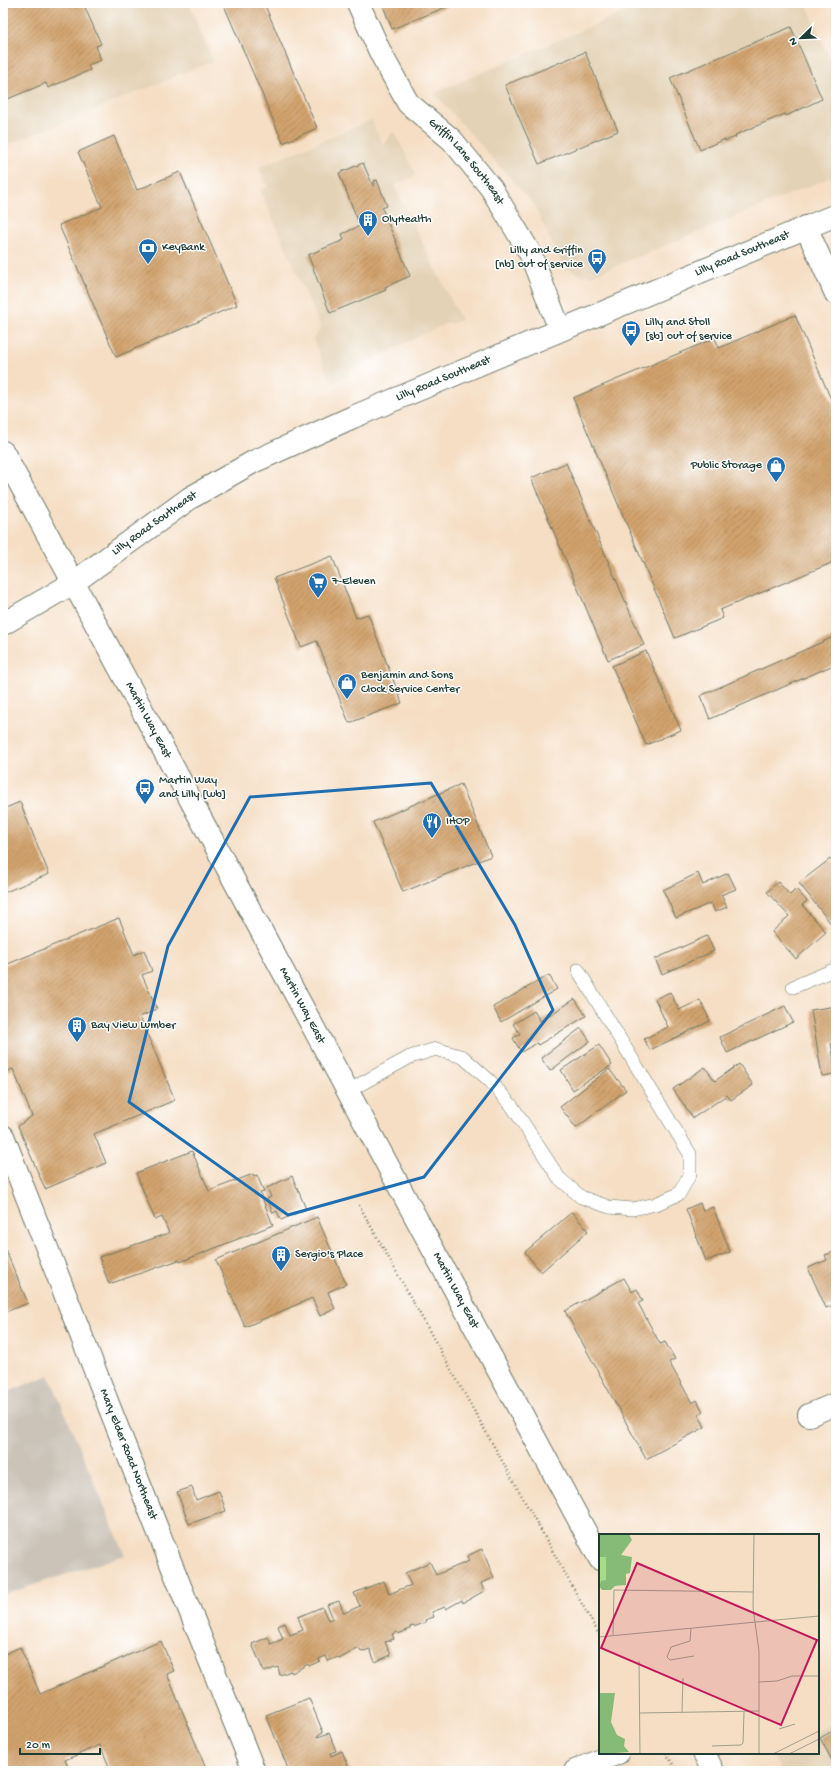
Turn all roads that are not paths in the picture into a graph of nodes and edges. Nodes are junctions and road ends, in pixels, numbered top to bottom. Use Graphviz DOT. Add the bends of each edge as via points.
graph roads {
  1 [pos="358,3"];
  2 [pos="836,215"];
  3 [pos="806,227"];
  4 [pos="836,294"];
  5 [pos="560,330"];
  6 [pos="3,452"];
  7 [pos="73,582"];
  8 [pos="3,624"];
  9 [pos="836,969"];
  10 [pos="578,970"];
  11 [pos="793,987"];
  12 [pos="348,1091"];
  13 [pos="3,1136"];
  14 [pos="836,1404"];
  15 [pos="809,1415"];
  16 [pos="599,1558"];
  17 [pos="616,1754"];
  18 [pos="705,1754"];
  19 [pos="254,1771"];
  20 [pos="575,1771"];
  21 [pos="714,1771"];
  1 -- 5 [label="street, Griffin Lane Southeast" via="381,54 408,103 452,140 491,188 530,253"];
  2 -- 3 [label="street, Lilly Road Southeast"];
  3 -- 4 [label="street"];
  3 -- 5 [label="street, Lilly Road Southeast"];
  5 -- 7 [label="street, Lilly Road Southeast" via="253,462 190,498"];
  6 -- 7 [label="street, Martin Way East"];
  7 -- 8 [label="street, Lilly Road Southeast"];
  7 -- 12 [label="street, Martin Way East"];
  9 -- 11 [label="lane"];
  10 -- 12 [label="lane" via="690,1154 690,1174 679,1194 656,1204 633,1209 609,1207 581,1197 559,1178 499,1091 463,1057 436,1049 410,1057"];
  12 -- 16 [label="street, Martin Way East"];
  13 -- 19 [label="street, Mary Elder Road Northeast"];
  14 -- 15 [label="street"];
  17 -- 20 [label="street"];
  18 -- 21 [label="street"];
}
